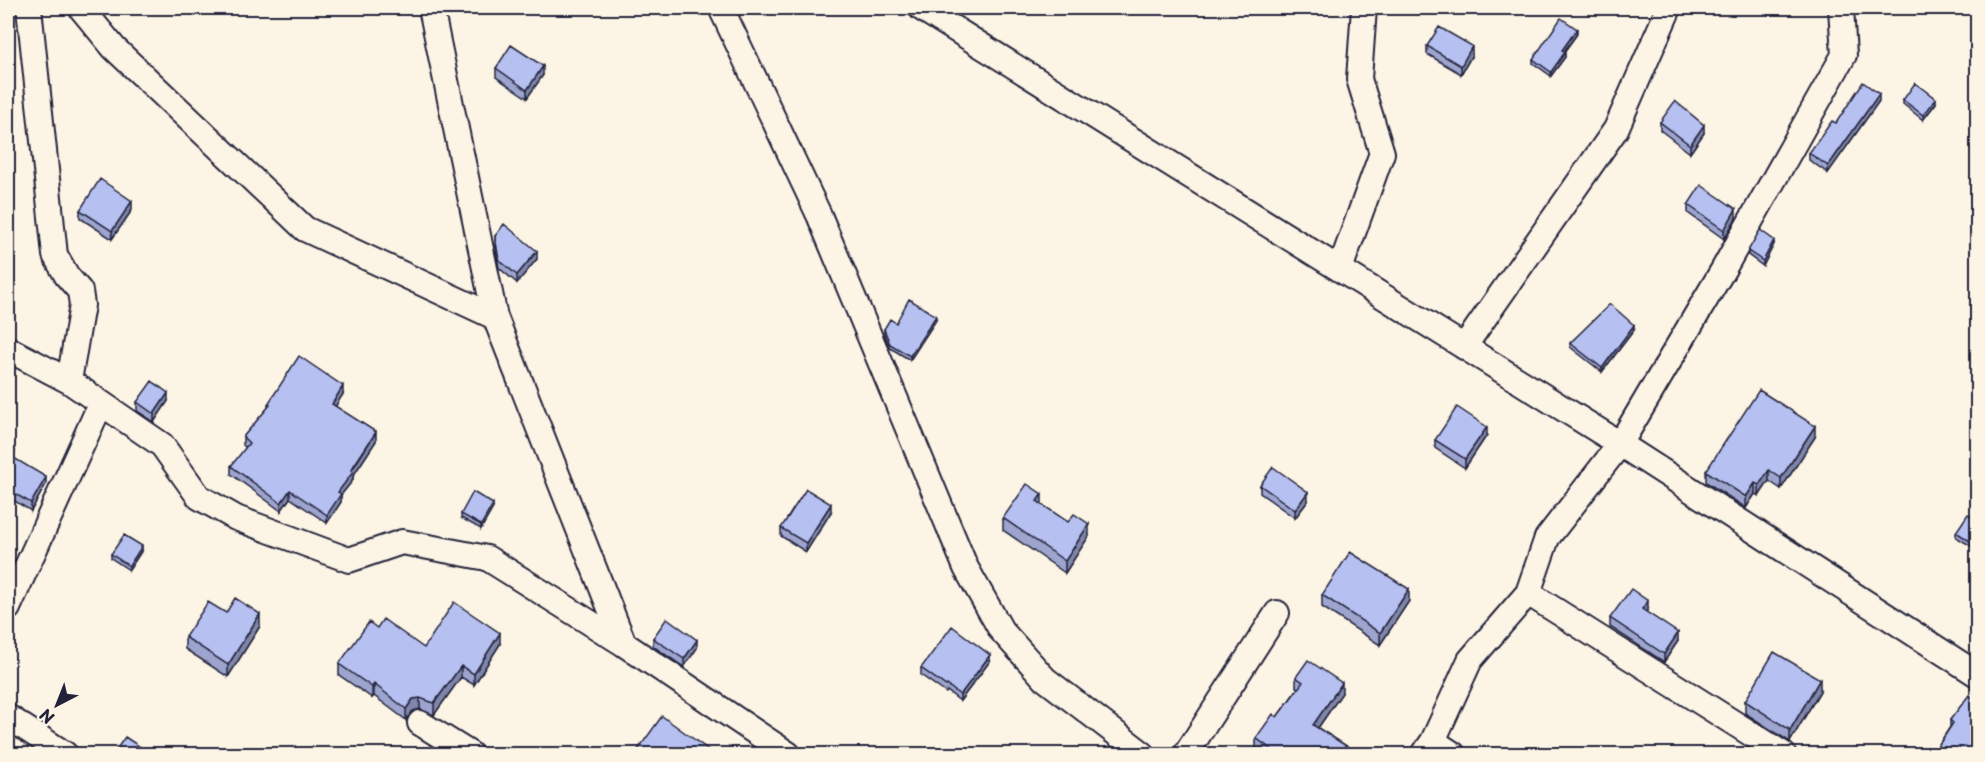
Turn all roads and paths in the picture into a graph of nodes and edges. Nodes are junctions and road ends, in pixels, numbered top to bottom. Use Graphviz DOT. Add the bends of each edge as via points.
graph roads {
  1 [pos="28,8"];
  2 [pos="81,8"];
  3 [pos="431,8"];
  4 [pos="721,8"];
  5 [pos="921,8"];
  6 [pos="1364,8"];
  7 [pos="1670,8"];
  8 [pos="1841,8"];
  9 [pos="1340,269"];
  10 [pos="495,317"];
  11 [pos="1464,347"];
  12 [pos="8,349"];
  13 [pos="69,381"];
  14 [pos="101,404"];
  15 [pos="1620,444"];
  16 [pos="1528,593"];
  17 [pos="8,608"];
  18 [pos="1277,613"];
  19 [pos="624,644"];
  20 [pos="1977,675"];
  21 [pos="8,717"];
  22 [pos="420,723"];
  23 [pos="1429,748"];
  24 [pos="65,754"];
  25 [pos="470,754"];
  26 [pos="788,754"];
  27 [pos="1143,754"];
  28 [pos="1186,754"];
  29 [pos="1453,754"];
  30 [pos="1783,754"];
  1 -- 13 [label="street" via="55,255 80,291 82,305"];
  2 -- 10 [label="street" via="114,48 305,229"];
  3 -- 10 [label="street"];
  4 -- 27 [label="street" via="819,215 962,558 1001,630 1045,678"];
  5 -- 9 [label="street"];
  6 -- 9 [label="street" via="1359,78 1382,153"];
  7 -- 11 [label="street" via="1616,129"];
  8 -- 15 [label="street" via="1844,55"];
  9 -- 11 [label="street"];
  10 -- 19 [label="street"];
  11 -- 15 [label="street"];
  12 -- 13 [label="street"];
  13 -- 14 [label="street"];
  14 -- 17 [label="street"];
  14 -- 19 [label="street" via="162,445 199,497 236,518 349,560 402,542 487,558"];
  15 -- 16 [label="street" via="1547,538"];
  15 -- 20 [label="street"];
  16 -- 23 [label="street" via="1470,660"];
  16 -- 30 [label="street"];
  18 -- 28 [label="street"];
  19 -- 26 [label="street"];
  21 -- 24 [label="street"];
  22 -- 25 [label="street"];
  23 -- 29 [label="street"];
}
